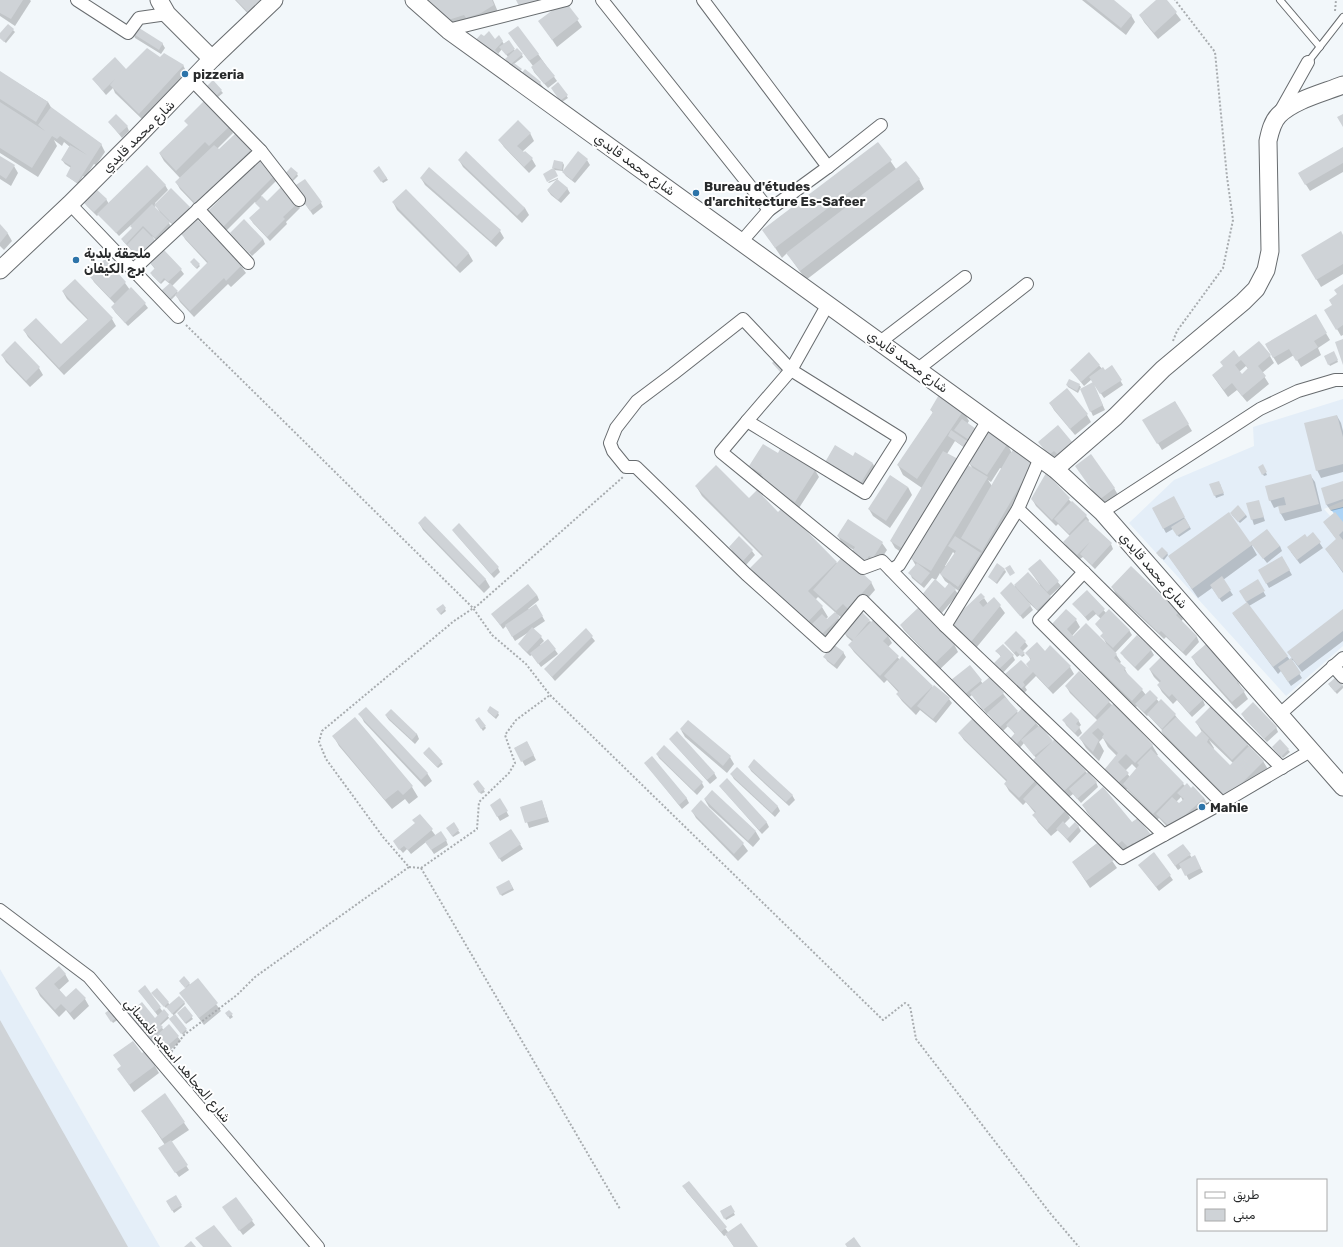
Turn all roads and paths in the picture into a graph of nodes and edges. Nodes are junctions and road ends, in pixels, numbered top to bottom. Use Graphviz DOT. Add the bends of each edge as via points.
graph roads {
  1 [pos="77,0"];
  2 [pos="274,0"];
  3 [pos="414,0"];
  4 [pos="566,0"];
  5 [pos="602,0"];
  6 [pos="703,0"];
  7 [pos="1175,0"];
  8 [pos="1280,0"];
  9 [pos="163,7"];
  10 [pos="1343,17"];
  11 [pos="448,30"];
  12 [pos="1320,48"];
  13 [pos="212,60"];
  14 [pos="1308,62"];
  15 [pos="193,81"];
  16 [pos="1343,85"];
  17 [pos="1278,116"];
  18 [pos="881,125"];
  19 [pos="261,151"];
  20 [pos="828,167"];
  21 [pos="299,200"];
  22 [pos="70,204"];
  23 [pos="198,209"];
  24 [pos="769,210"];
  25 [pos="742,241"];
  26 [pos="248,263"];
  27 [pos="0,270"];
  28 [pos="133,270"];
  29 [pos="965,277"];
  30 [pos="1027,284"];
  31 [pos="828,304"];
  32 [pos="178,317"];
  33 [pos="880,342"];
  34 [pos="1172,344"];
  35 [pos="918,369"];
  36 [pos="791,370"];
  37 [pos="1343,380"];
  38 [pos="988,420"];
  39 [pos="747,421"];
  40 [pos="1040,458"];
  41 [pos="626,467"];
  42 [pos="1055,469"];
  43 [pos="1018,509"];
  44 [pos="1102,512"];
  45 [pos="892,570"];
  46 [pos="1084,572"];
  47 [pos="473,608"];
  48 [pos="945,626"];
  49 [pos="1343,658"];
  50 [pos="1333,666"];
  51 [pos="1343,677"];
  52 [pos="550,695"];
  53 [pos="1280,714"];
  54 [pos="1312,750"];
  55 [pos="1282,768"];
  56 [pos="1343,787"];
  57 [pos="1222,803"];
  58 [pos="1164,835"];
  59 [pos="409,867"];
  60 [pos="421,868"];
  61 [pos="0,910"];
  62 [pos="162,1064"];
  63 [pos="620,1209"];
  64 [pos="318,1247"];
  65 [pos="1079,1247"];
  1 -- 9 [label="street" via="128,33 139,18"];
  2 -- 13 [label="main road, شارع محمد قايدي"];
  3 -- 11 [label="main road, شارع محمد قايدي"];
  4 -- 11 [label="street"];
  5 -- 24 [label="street"];
  6 -- 20 [label="street"];
  7 -- 34 [label="path" via="1215,52 1233,220 1223,268 1176,331"];
  8 -- 12 [label="lane"];
  9 -- 13 [label="main road"];
  10 -- 12 [label="lane"];
  11 -- 25 [label="main road, شارع محمد قايدي"];
  12 -- 14 [label="lane"];
  13 -- 15 [label="main road, شارع محمد قايدي"];
  14 -- 17 [label="street"];
  15 -- 19 [label="street"];
  15 -- 22 [label="main road, شارع محمد قايدي"];
  16 -- 17 [label="main road" via="1294,104"];
  17 -- 42 [label="main road" via="1271,128 1268,141 1270,251 1266,270 1256,289 1244,302 1163,369"];
  18 -- 20 [label="street"];
  19 -- 21 [label="street"];
  19 -- 23 [label="street"];
  20 -- 24 [label="street"];
  22 -- 27 [label="main road, شارع محمد قايدي"];
  22 -- 28 [label="street"];
  23 -- 26 [label="street"];
  23 -- 28 [label="street"];
  24 -- 25 [label="street"];
  25 -- 31 [label="main road, شارع محمد قايدي"];
  28 -- 32 [label="street"];
  29 -- 33 [label="street"];
  30 -- 35 [label="street"];
  31 -- 33 [label="main road, شارع محمد قايدي"];
  31 -- 36 [label="street"];
  32 -- 47 [label="path"];
  33 -- 35 [label="main road, شارع محمد قايدي"];
  35 -- 38 [label="main road, شارع محمد قايدي"];
  36 -- 39 [label="street"];
  36 -- 39 [label="street" via="900,438 866,493"];
  36 -- 41 [label="street" via="743,319 637,401 616,428 610,442 613,451"];
  37 -- 44 [label="street" via="1298,391 1260,410"];
  38 -- 40 [label="main road, شارع محمد قايدي"];
  38 -- 45 [label="street" via="899,565"];
  39 -- 45 [label="street" via="721,452 863,568 882,562"];
  40 -- 42 [label="main road, شارع محمد قايدي"];
  40 -- 43 [label="street"];
  41 -- 47 [label="path" via="626,475"];
  41 -- 58 [label="street" via="636,468 746,574 826,646 863,601 1122,858"];
  42 -- 44 [label="main road, شارع محمد قايدي"];
  43 -- 46 [label="street"];
  43 -- 48 [label="street"];
  44 -- 53 [label="main road, شارع محمد قايدي"];
  45 -- 48 [label="street"];
  46 -- 55 [label="street"];
  46 -- 57 [label="street" via="1039,620"];
  47 -- 52 [label="path" via="492,635 526,664"];
  47 -- 59 [label="path" via="454,620 322,731 319,742 326,759 383,837"];
  48 -- 58 [label="street"];
  49 -- 50 [label="street"];
  50 -- 51 [label="street"];
  50 -- 53 [label="street"];
  52 -- 60 [label="path" via="516,720 505,734 515,763 509,773 479,802 476,829"];
  52 -- 65 [label="path" via="883,1020 905,1003 910,1006 916,1039"];
  53 -- 54 [label="main road, شارع محمد قايدي"];
  54 -- 55 [label="street"];
  54 -- 56 [label="main road, شارع محمد قايدي"];
  55 -- 57 [label="street"];
  57 -- 58 [label="street"];
  59 -- 60 [label="path"];
  59 -- 62 [label="path" via="255,977 237,995 184,1035"];
  60 -- 63 [label="path"];
  61 -- 62 [label="street, شارع المجاهد اسعيد تلمساني" via="89,978"];
  62 -- 64 [label="street, شارع المجاهد اسعيد تلمساني"];
}
